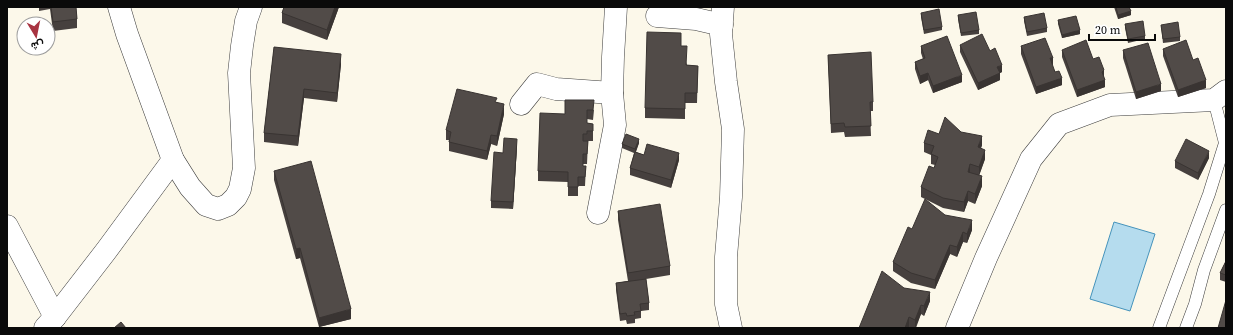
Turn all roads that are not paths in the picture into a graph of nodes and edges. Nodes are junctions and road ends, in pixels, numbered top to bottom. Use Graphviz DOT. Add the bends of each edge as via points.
graph roads {
  1 [pos="119,7"];
  2 [pos="250,7"];
  3 [pos="616,7"];
  4 [pos="657,16"];
  5 [pos="722,16"];
  6 [pos="612,93"];
  7 [pos="1220,96"];
  8 [pos="521,104"];
  9 [pos="173,160"];
  10 [pos="1226,210"];
  11 [pos="598,213"];
  12 [pos="7,226"];
  13 [pos="50,322"];
  14 [pos="731,328"];
  15 [pos="957,328"];
  16 [pos="1159,328"];
  17 [pos="1186,328"];
  1 -- 9 [label="street"];
  2 -- 9 [label="street" via="239,73 244,168 236,198 218,209 206,205 190,187"];
  3 -- 6 [label="street"];
  4 -- 5 [label="street" via="696,19"];
  5 -- 14 [label="street" via="721,34 733,129 726,257 726,304"];
  6 -- 8 [label="street" via="556,89 536,84"];
  6 -- 11 [label="street" via="615,125"];
  7 -- 15 [label="street" via="1110,105 1060,124 1031,159"];
  7 -- 16 [label="lane" via="1225,144"];
  9 -- 13 [label="street"];
  10 -- 17 [label="lane"];
  12 -- 13 [label="street"];
}
